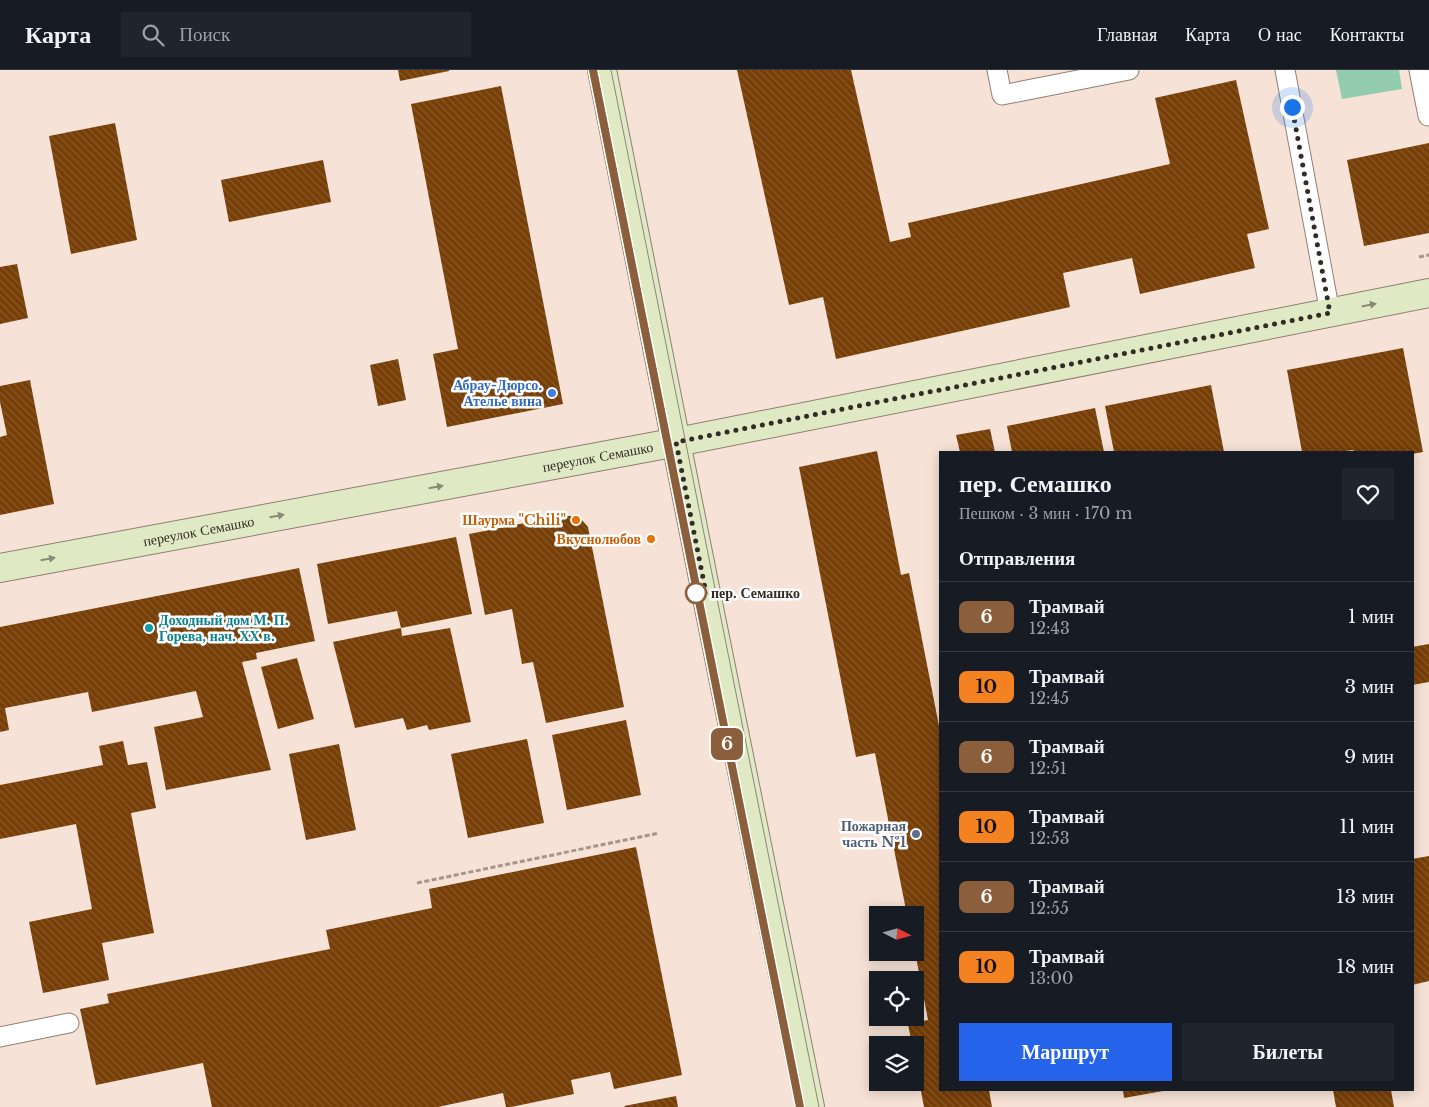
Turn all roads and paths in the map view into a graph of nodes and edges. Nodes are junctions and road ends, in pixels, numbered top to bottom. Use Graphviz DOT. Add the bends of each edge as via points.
graph roads {
  1 [pos="602,70"];
  2 [pos="997,70"];
  3 [pos="1129,70"];
  4 [pos="1285,70"];
  5 [pos="1419,70"];
  6 [pos="1428,116"];
  7 [pos="1429,293"];
  8 [pos="1330,313"];
  9 [pos="676,442"];
  10 [pos="0,568"];
  11 [pos="659,833"];
  12 [pos="417,883"];
  13 [pos="69,1023"];
  14 [pos="0,1037"];
  15 [pos="810,1107"];
  1 -- 9 [label="street"];
  2 -- 3 [label="lane" via="1002,95"];
  4 -- 8 [label="lane"];
  5 -- 6 [label="lane"];
  8 -- 7 [label="street, переулок Семашко, one-way"];
  8 -- 9 [label="street, переулок Семашко"];
  10 -- 9 [label="street, переулок Семашко, one-way"];
  9 -- 15 [label="street"];
  11 -- 12 [label="path"];
  13 -- 14 [label="lane"];
}
